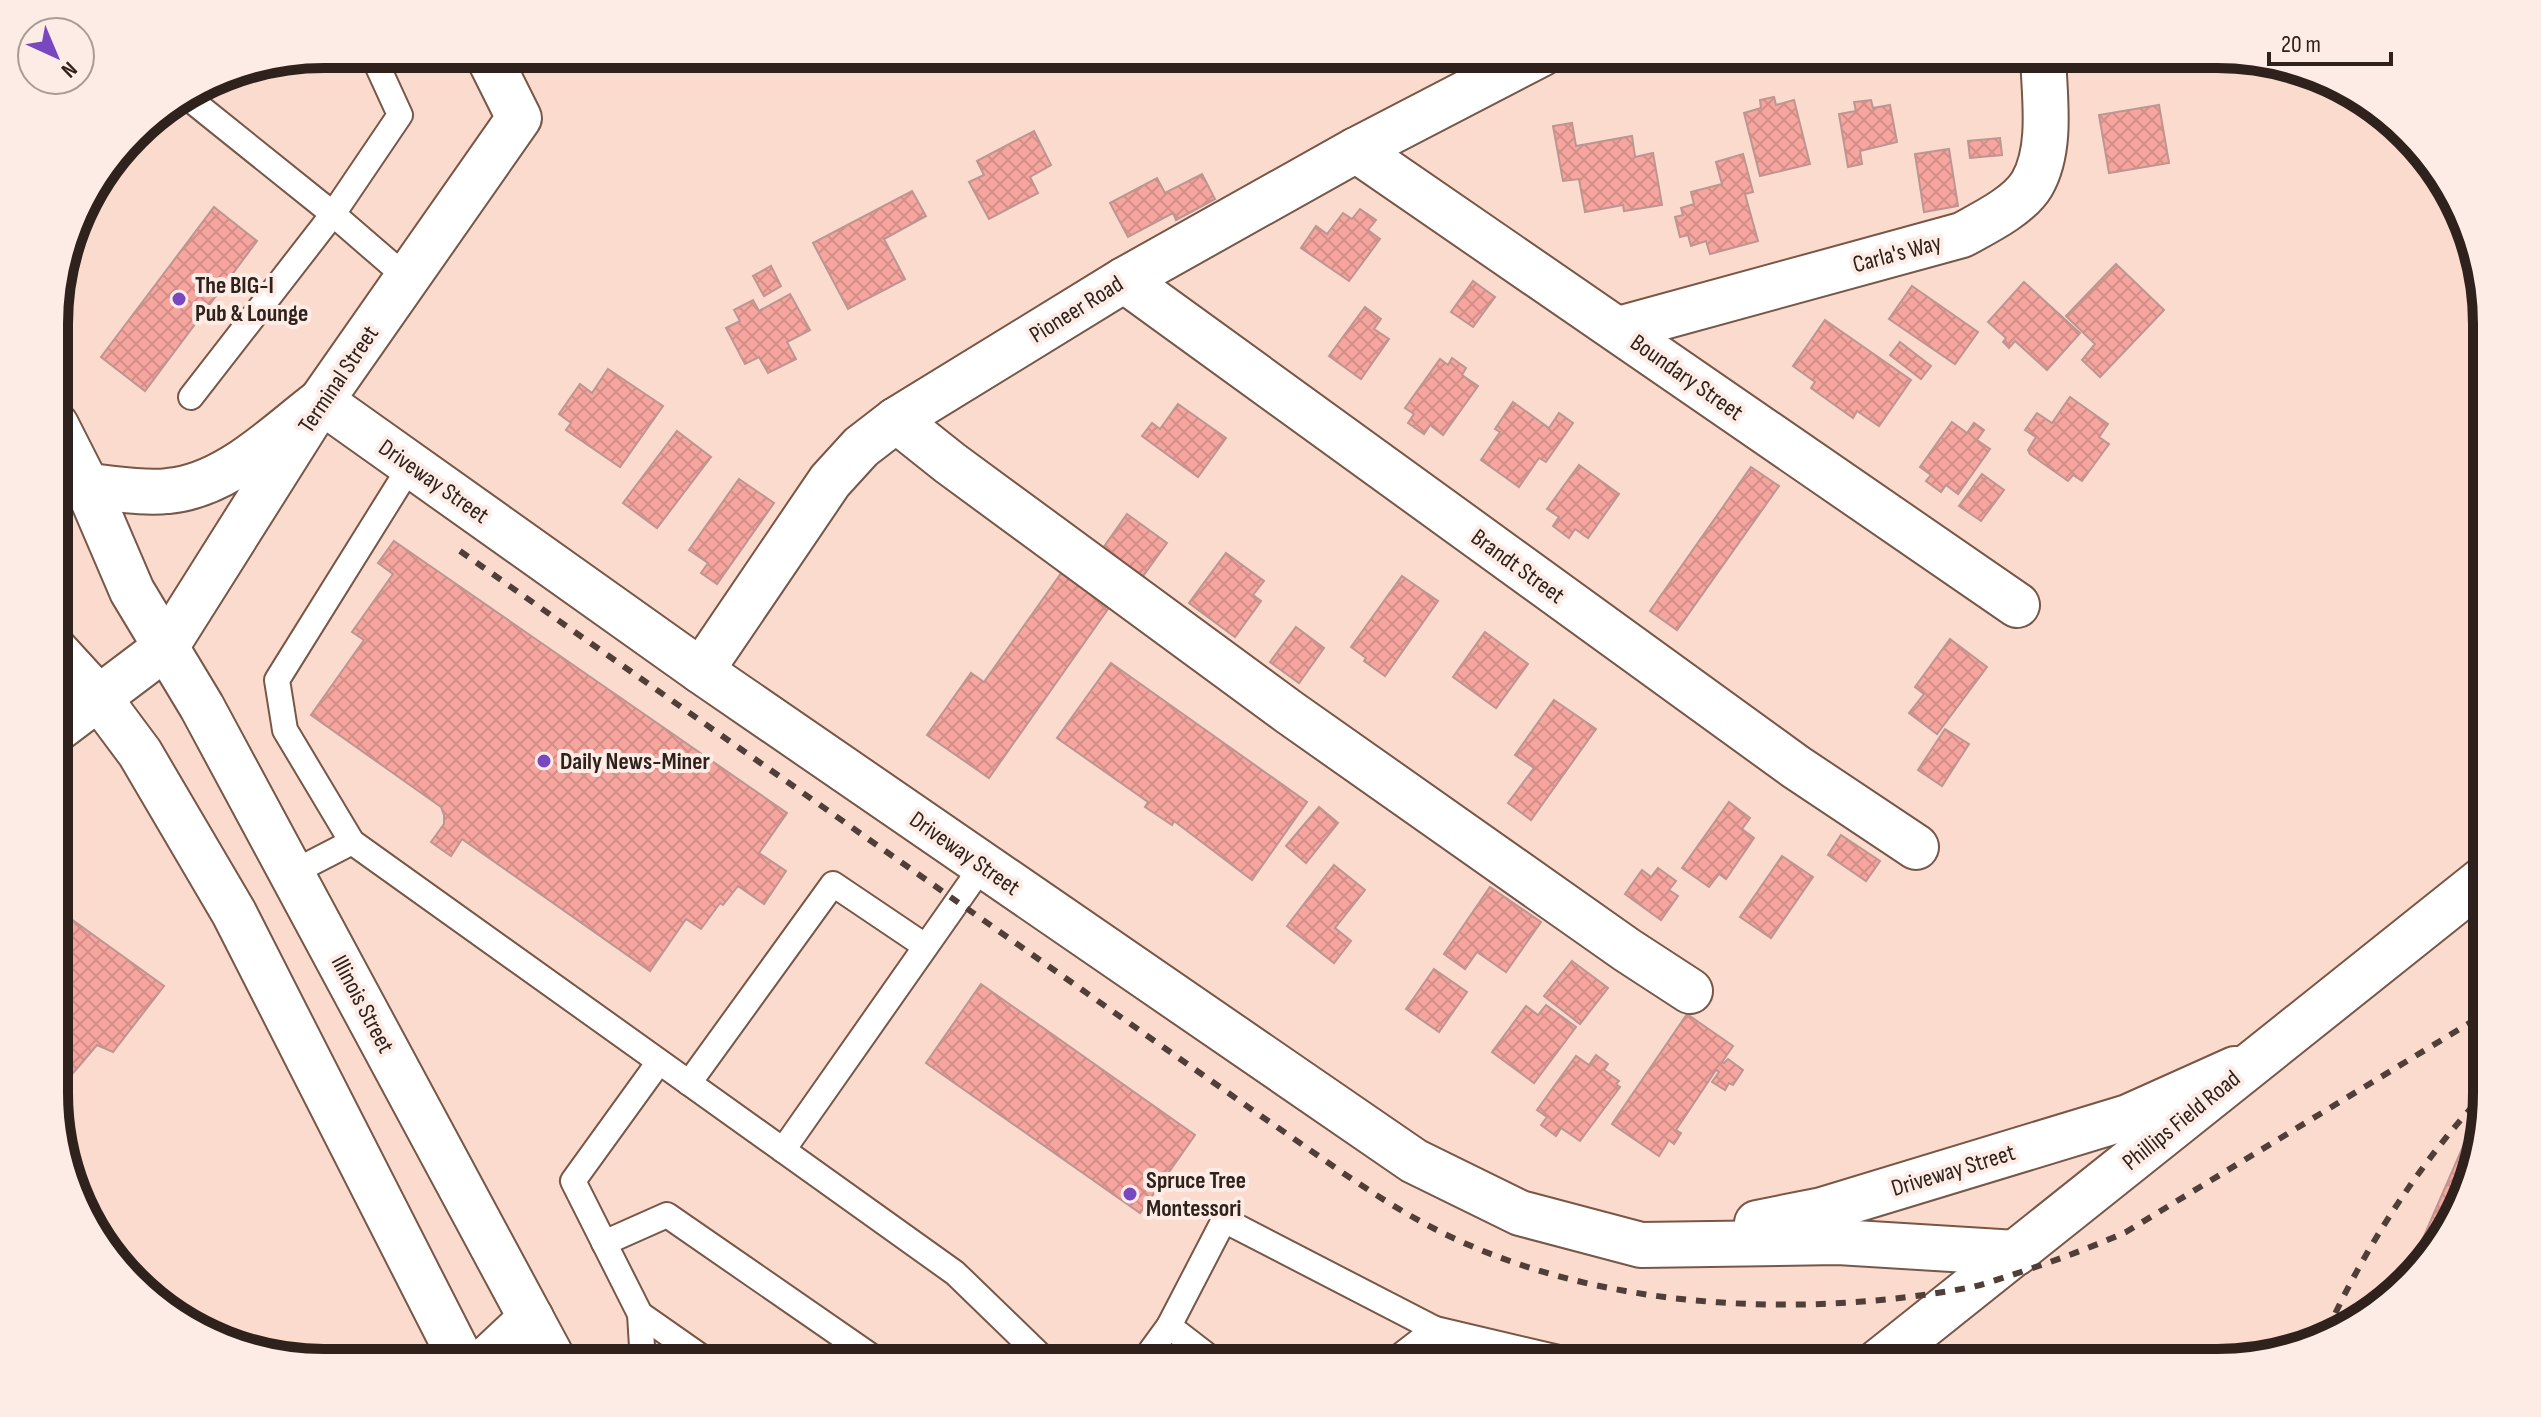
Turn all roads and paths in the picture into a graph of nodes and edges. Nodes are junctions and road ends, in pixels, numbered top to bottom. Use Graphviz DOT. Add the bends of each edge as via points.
graph roads {
  1 [pos="378,68"];
  2 [pos="494,68"];
  3 [pos="1514,68"];
  4 [pos="2043,68"];
  5 [pos="195,103"];
  6 [pos="1356,150"];
  7 [pos="333,214"];
  8 [pos="407,278"];
  9 [pos="1124,280"];
  10 [pos="1619,329"];
  11 [pos="191,397"];
  12 [pos="321,401"];
  13 [pos="896,420"];
  14 [pos="68,449"];
  15 [pos="411,465"];
  16 [pos="87,486"];
  17 [pos="2017,605"];
  18 [pos="166,647"];
  19 [pos="68,664"];
  20 [pos="701,671"];
  21 [pos="99,698"];
  22 [pos="68,721"];
  23 [pos="352,842"];
  24 [pos="1916,847"];
  25 [pos="983,865"];
  26 [pos="292,873"];
  27 [pos="2472,888"];
  28 [pos="925,946"];
  29 [pos="1690,991"];
  30 [pos="2255,1060"];
  31 [pos="659,1062"];
  32 [pos="689,1083"];
  33 [pos="783,1150"];
  34 [pos="604,1243"];
  35 [pos="1641,1245"];
  36 [pos="2016,1253"];
  37 [pos="640,1314"];
  38 [pos="531,1318"];
  39 [pos="1169,1326"];
  40 [pos="1435,1329"];
  41 [pos="1410,1348"];
  42 [pos="1440,1348"];
  43 [pos="1518,1348"];
  44 [pos="1896,1348"];
  45 [pos="456,1349"];
  46 [pos="498,1349"];
  47 [pos="547,1349"];
  48 [pos="642,1349"];
  49 [pos="690,1349"];
  50 [pos="860,1349"];
  51 [pos="1024,1349"];
  52 [pos="1153,1349"];
  53 [pos="1198,1349"];
  1 -- 7 [label="lane" via="400,115"];
  2 -- 8 [label="street, Terminal Street" via="519,118"];
  3 -- 6 [label="street, Pioneer Road"];
  4 -- 10 [label="street, Carla's Way" via="2045,153 2031,186 2002,213 1962,235"];
  5 -- 7 [label="lane"];
  6 -- 9 [label="street, Pioneer Road"];
  6 -- 10 [label="street, Boundary Street"];
  7 -- 8 [label="lane"];
  7 -- 11 [label="lane"];
  8 -- 12 [label="street, Terminal Street"];
  9 -- 13 [label="street, Pioneer Road"];
  9 -- 24 [label="street, Brandt Street" via="1796,767"];
  10 -- 17 [label="street, Boundary Street"];
  12 -- 15 [label="street, Driveway Street"];
  12 -- 16 [label="street" via="230,472 165,492"];
  12 -- 18 [label="street, Terminal Street"];
  13 -- 20 [label="street, Pioneer Road" via="830,481"];
  13 -- 29 [label="street" via="1289,712"];
  14 -- 16 [label="street, Illinois Street"];
  15 -- 20 [label="street, Driveway Street"];
  15 -- 23 [label="lane" via="277,680 285,730"];
  16 -- 18 [label="street, Illinois Street" via="132,591"];
  18 -- 21 [label="street"];
  18 -- 26 [label="street, Illinois Street"];
  19 -- 21 [label="street"];
  20 -- 25 [label="street, Driveway Street"];
  21 -- 22 [label="street"];
  21 -- 45 [label="street" via="140,753 234,913"];
  23 -- 26 [label="lane"];
  23 -- 31 [label="lane"];
  25 -- 28 [label="lane"];
  25 -- 35 [label="street, Driveway Street" via="1414,1161 1520,1213"];
  26 -- 38 [label="street, Illinois Street"];
  27 -- 30 [label="street, Phillips Field Road"];
  28 -- 32 [label="lane" via="833,884"];
  28 -- 33 [label="lane"];
  30 -- 35 [label="street, Driveway Street" via="2128,1117 1822,1210"];
  30 -- 36 [label="street, Phillips Field Road"];
  31 -- 32 [label="lane"];
  31 -- 34 [label="lane" via="573,1181"];
  32 -- 33 [label="lane"];
  33 -- 51 [label="lane" via="955,1273"];
  34 -- 37 [label="lane"];
  34 -- 50 [label="lane" via="667,1215"];
  35 -- 36 [label="street, Driveway Street" via="1838,1242"];
  36 -- 44 [label="street, Phillips Field Road"];
  37 -- 48 [label="lane"];
  37 -- 49 [label="lane"];
  38 -- 46 [label="street"];
  38 -- 47 [label="street, Illinois Street"];
  39 -- 40 [label="lane" via="1224,1220"];
  39 -- 52 [label="lane"];
  39 -- 53 [label="lane"];
  40 -- 41 [label="lane"];
  40 -- 42 [label="lane"];
  40 -- 43 [label="lane"];
}
